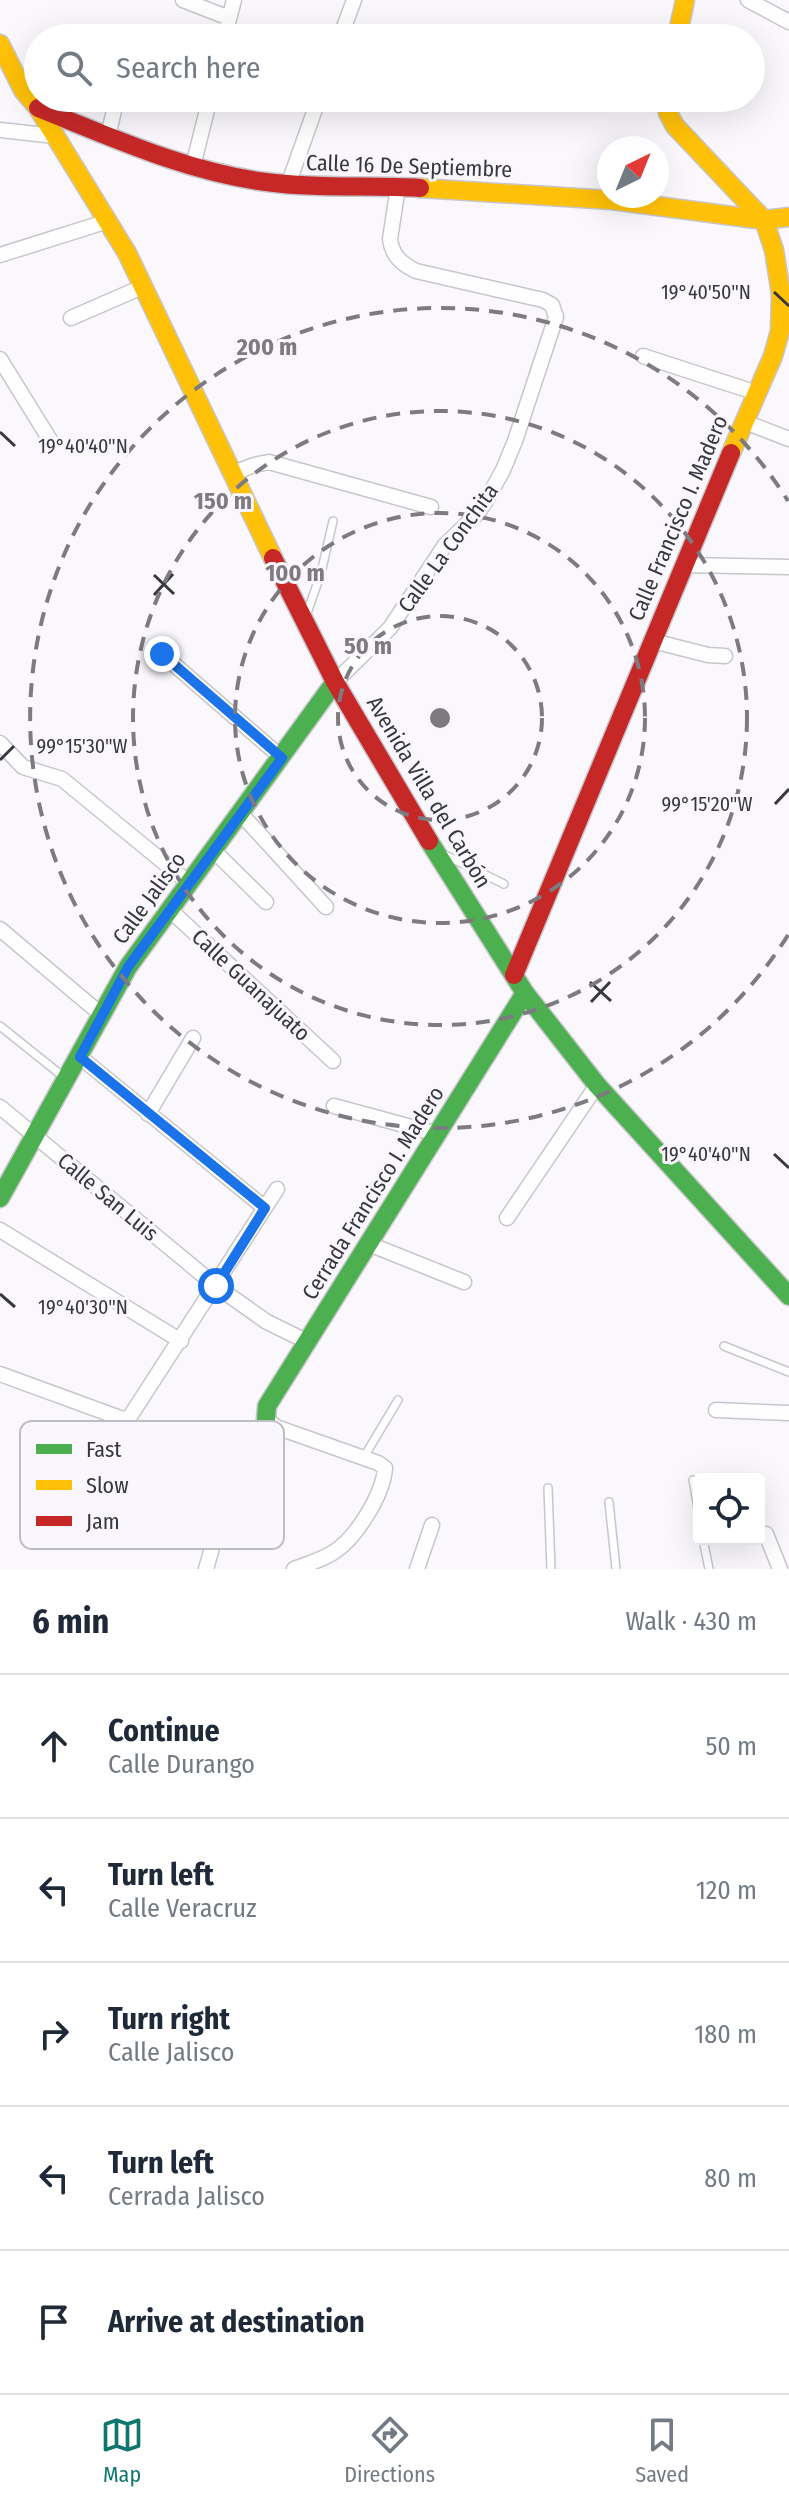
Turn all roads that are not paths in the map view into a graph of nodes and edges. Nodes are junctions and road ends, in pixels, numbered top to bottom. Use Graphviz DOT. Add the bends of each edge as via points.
graph roads {
  1 [pos="183,0"];
  2 [pos="234,0"];
  3 [pos="354,0"];
  4 [pos="685,0"];
  5 [pos="748,0"];
  6 [pos="229,18"];
  7 [pos="789,22"];
  8 [pos="228,24"];
  9 [pos="345,24"];
  10 [pos="680,24"];
  11 [pos="0,44"];
  12 [pos="0,81"];
  13 [pos="23,90"];
  14 [pos="40,112"];
  15 [pos="48,112"];
  16 [pos="110,112"];
  17 [pos="206,112"];
  18 [pos="314,112"];
  19 [pos="668,112"];
  20 [pos="0,130"];
  21 [pos="100,133"];
  22 [pos="55,136"];
  23 [pos="73,163"];
  24 [pos="193,166"];
  25 [pos="288,185"];
  26 [pos="398,187"];
  27 [pos="789,217"];
  28 [pos="764,220"];
  29 [pos="108,221"];
  30 [pos="0,255"];
  31 [pos="142,287"];
  32 [pos="71,318"];
  33 [pos="785,333"];
  34 [pos="643,356"];
  35 [pos="0,359"];
  36 [pos="757,393"];
  37 [pos="745,422"];
  38 [pos="789,439"];
  39 [pos="50,440"];
  40 [pos="231,474"];
  41 [pos="431,507"];
  42 [pos="333,521"];
  43 [pos="683,565"];
  44 [pos="789,567"];
  45 [pos="305,619"];
  46 [pos="653,641"];
  47 [pos="162,654"];
  48 [pos="725,656"];
  49 [pos="335,682"];
  50 [pos="0,743"];
  51 [pos="282,758"];
  52 [pos="241,814"];
  53 [pos="433,849"];
  54 [pos="213,850"];
  55 [pos="189,883"];
  56 [pos="504,884"];
  57 [pos="266,902"];
  58 [pos="326,907"];
  59 [pos="170,910"];
  60 [pos="0,929"];
  61 [pos="514,975"];
  62 [pos="525,993"];
  63 [pos="103,1016"];
  64 [pos="0,1026"];
  65 [pos="193,1038"];
  66 [pos="80,1057"];
  67 [pos="333,1061"];
  68 [pos="67,1079"];
  69 [pos="597,1085"];
  70 [pos="334,1106"];
  71 [pos="0,1107"];
  72 [pos="148,1114"];
  73 [pos="437,1134"];
  74 [pos="36,1137"];
  75 [pos="277,1189"];
  76 [pos="0,1198"];
  77 [pos="265,1208"];
  78 [pos="507,1218"];
  79 [pos="0,1230"];
  80 [pos="369,1244"];
  81 [pos="464,1282"];
  82 [pos="216,1286"];
  83 [pos="789,1296"];
  84 [pos="181,1341"];
  85 [pos="308,1342"];
  86 [pos="724,1346"];
  87 [pos="789,1372"];
  88 [pos="0,1374"];
  89 [pos="398,1400"];
  90 [pos="716,1410"];
  91 [pos="789,1413"];
  92 [pos="266,1419"];
  93 [pos="268,1421"];
  94 [pos="284,1430"];
  95 [pos="364,1457"];
  96 [pos="548,1488"];
  97 [pos="609,1502"];
  98 [pos="432,1525"];
  99 [pos="766,1534"];
  100 [pos="704,1545"];
  101 [pos="212,1549"];
  102 [pos="206,1569"];
  103 [pos="294,1569"];
  104 [pos="417,1569"];
  105 [pos="551,1569"];
  106 [pos="616,1569"];
  107 [pos="709,1569"];
  108 [pos="780,1569"];
  1 -- 6 [label="street"];
  2 -- 6 [label="street"];
  3 -- 9 [label="street"];
  4 -- 10 [label="street"];
  5 -- 7 [label="street"];
  6 -- 8 [label="street"];
  11 -- 13 [label="street, Avenida Villa del Carbón"];
  12 -- 13 [label="street"];
  14 -- 22 [label="street, Avenida Villa del Carbón"];
  15 -- 21 [label="street, Calle 16 De Septiembre"];
  16 -- 21 [label="street"];
  17 -- 24 [label="street"];
  18 -- 25 [label="street"];
  19 -- 28 [label="street, Calle Francisco I. Madero"];
  20 -- 22 [label="street"];
  21 -- 23 [label="street"];
  21 -- 24 [label="street, Calle 16 De Septiembre"];
  22 -- 23 [label="street, Avenida Villa del Carbón"];
  23 -- 29 [label="street, Avenida Villa del Carbón"];
  24 -- 25 [label="street, Calle 16 De Septiembre"];
  25 -- 26 [label="street, Calle 16 De Septiembre"];
  26 -- 28 [label="street, Calle 16 De Septiembre" via="611,200"];
  26 -- 49 [label="street, Calle La Conchita" via="390,239 400,262 416,271 543,300 555,309 556,317 494,487 477,514 445,545 390,628"];
  27 -- 28 [label="street, Calle 16 De Septiembre"];
  28 -- 33 [label="street, Calle Francisco I. Madero" via="774,250"];
  29 -- 30 [label="street"];
  29 -- 31 [label="street, Avenida Villa del Carbón"];
  31 -- 32 [label="street"];
  31 -- 40 [label="street, Avenida Villa del Carbón"];
  33 -- 36 [label="street, Calle Francisco I. Madero"];
  34 -- 36 [label="street"];
  35 -- 39 [label="street"];
  36 -- 37 [label="street, Calle Francisco I. Madero"];
  37 -- 38 [label="street"];
  37 -- 43 [label="street, Calle Francisco I. Madero"];
  40 -- 41 [label="street" via="269,462"];
  40 -- 45 [label="street, Avenida Villa del Carbón"];
  42 -- 45 [label="lane"];
  43 -- 44 [label="street"];
  43 -- 46 [label="street, Calle Francisco I. Madero"];
  45 -- 49 [label="street, Avenida Villa del Carbón"];
  46 -- 48 [label="street"];
  46 -- 61 [label="street, Calle Francisco I. Madero"];
  47 -- 51 [label="street"];
  49 -- 51 [label="street, Calle Jalisco"];
  49 -- 53 [label="street, Avenida Villa del Carbón"];
  50 -- 55 [label="street" via="23,767 62,779"];
  51 -- 52 [label="street, Calle Jalisco"];
  52 -- 54 [label="street, Calle Jalisco"];
  52 -- 58 [label="street"];
  53 -- 56 [label="lane"];
  53 -- 61 [label="street, Avenida Villa del Carbón"];
  54 -- 55 [label="street, Calle Jalisco"];
  54 -- 57 [label="street"];
  55 -- 59 [label="street, Calle Jalisco"];
  59 -- 63 [label="street, Calle Jalisco" via="128,967"];
  59 -- 67 [label="street, Calle Guanajuato"];
  60 -- 63 [label="street"];
  61 -- 62 [label="street, Avenida Villa del Carbón"];
  62 -- 69 [label="street, Avenida Villa del Carbón"];
  62 -- 73 [label="street, Cerrada Francisco I. Madero"];
  63 -- 66 [label="street, Calle Jalisco"];
  64 -- 68 [label="lane"];
  65 -- 72 [label="street"];
  66 -- 68 [label="street, Calle Jalisco"];
  66 -- 72 [label="street"];
  68 -- 74 [label="street, Calle Jalisco"];
  69 -- 78 [label="street"];
  69 -- 83 [label="street, Avenida Villa del Carbón"];
  70 -- 73 [label="street"];
  71 -- 74 [label="street, Calle San Luis"];
  72 -- 77 [label="street"];
  73 -- 80 [label="street, Cerrada Francisco I. Madero"];
  74 -- 76 [label="street, Calle Jalisco"];
  74 -- 82 [label="street, Calle San Luis"];
  75 -- 77 [label="street"];
  77 -- 82 [label="street"];
  79 -- 84 [label="street"];
  80 -- 81 [label="street"];
  80 -- 85 [label="street, Cerrada Francisco I. Madero"];
  82 -- 84 [label="street"];
  82 -- 85 [label="street, Calle San Luis" via="267,1322"];
  84 -- 88 [label="street" via="134,1414 123,1419"];
  85 -- 92 [label="street, Cerrada Francisco I. Madero" via="267,1406"];
  86 -- 87 [label="lane"];
  89 -- 95 [label="lane"];
  90 -- 91 [label="street"];
  92 -- 93 [label="street"];
  94 -- 95 [label="street"];
  95 -- 103 [label="street" via="385,1468 357,1530 333,1553"];
  96 -- 105 [label="lane"];
  97 -- 106 [label="lane"];
  98 -- 104 [label="street"];
  99 -- 108 [label="street"];
  100 -- 107 [label="lane"];
  101 -- 102 [label="street"];
}
